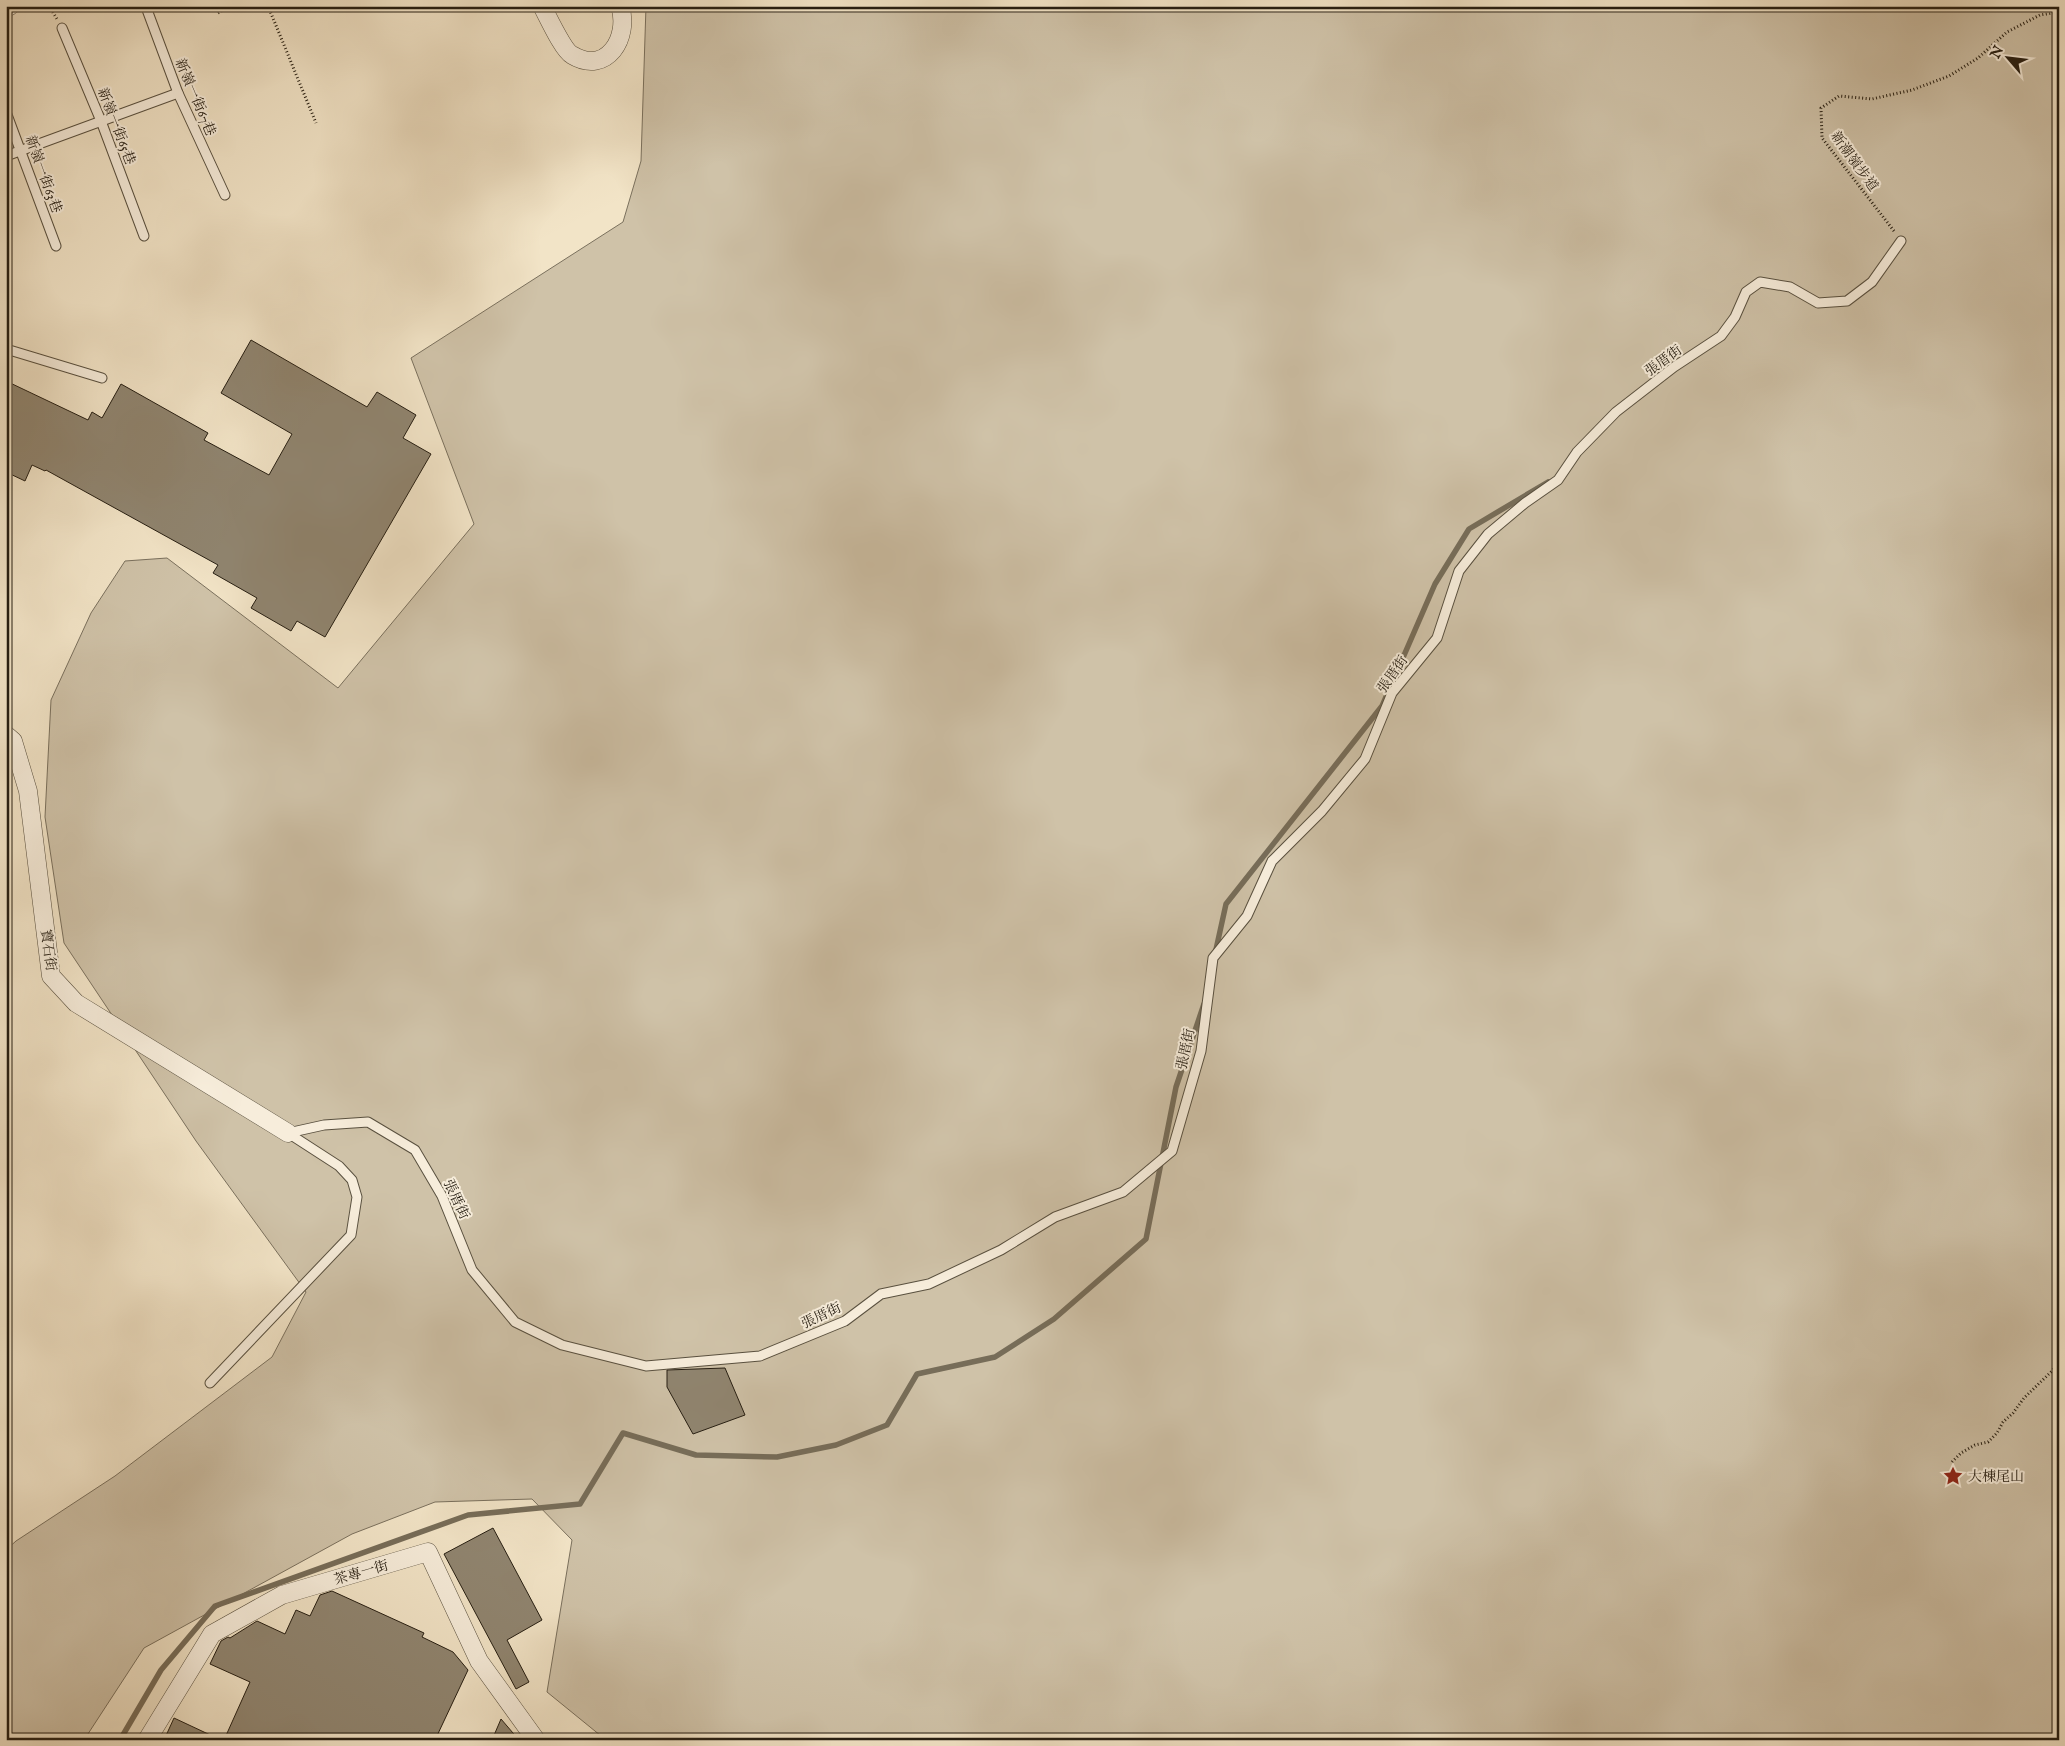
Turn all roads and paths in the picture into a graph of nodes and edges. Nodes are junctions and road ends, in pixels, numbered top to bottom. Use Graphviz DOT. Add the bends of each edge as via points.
graph roads {
  1 [pos="10,6"];
  2 [pos="229,6"];
  3 [pos="268,6"];
  4 [pos="542,6"];
  5 [pos="620,6"];
  6 [pos="146,7"];
  7 [pos="6,8"];
  8 [pos="2059,12"];
  9 [pos="218,13"];
  10 [pos="62,28"];
  11 [pos="178,93"];
  12 [pos="6,112"];
  13 [pos="101,121"];
  14 [pos="316,123"];
  15 [pos="21,151"];
  16 [pos="6,156"];
  17 [pos="225,195"];
  18 [pos="144,236"];
  19 [pos="1901,241"];
  20 [pos="56,246"];
  21 [pos="6,349"];
  22 [pos="102,378"];
  23 [pos="6,735"];
  24 [pos="288,1133"];
  25 [pos="2059,1362"];
  26 [pos="210,1383"];
  27 [pos="1952,1462"];
  28 [pos="147,1740"];
  29 [pos="536,1740"];
  1 -- 7 [label="street"];
  2 -- 9 [label="path"];
  3 -- 14 [label="path"];
  4 -- 5 [label="street" via="571,55 594,62 608,56 621,38 623,17"];
  6 -- 11 [label="lane, 新嶺一街67巷"];
  8 -- 19 [label="path, 新潮嶺步道" via="2040,15 2007,32 1978,58 1949,76 1912,90 1872,98 1839,96 1821,108 1822,138"];
  10 -- 13 [label="lane, 新嶺一街65巷"];
  11 -- 13 [label="lane"];
  11 -- 17 [label="lane, 新嶺一街67巷"];
  12 -- 15 [label="lane, 新嶺一街63巷"];
  13 -- 15 [label="lane"];
  13 -- 18 [label="lane, 新嶺一街65巷"];
  15 -- 16 [label="lane"];
  15 -- 20 [label="lane, 新嶺一街63巷"];
  19 -- 24 [label="lane, 張厝街" via="1872,282 1847,301 1818,303 1790,287 1760,282 1746,292 1735,317 1721,336 1616,412 1578,452 1558,480 1488,534 1459,571 1437,638 1392,693 1365,758 1322,811 1272,860 1247,916 1213,958 1201,1051 1172,1151 1123,1192 1054,1217 1001,1250 929,1284 881,1294 845,1321 760,1356 646,1366 562,1346 515,1322 472,1270 442,1196 415,1150 368,1122 324,1125"];
  21 -- 22 [label="lane"];
  23 -- 24 [label="street, 寶石街" via="13,740 28,791 52,976 76,1003"];
  24 -- 26 [label="lane" via="339,1166 352,1180 356,1197 351,1235"];
  25 -- 27 [label="path" via="2003,1422 1993,1438 1961,1453"];
  28 -- 29 [label="street, 茶專一街" via="212,1634 282,1594 428,1552 479,1661"];
}
